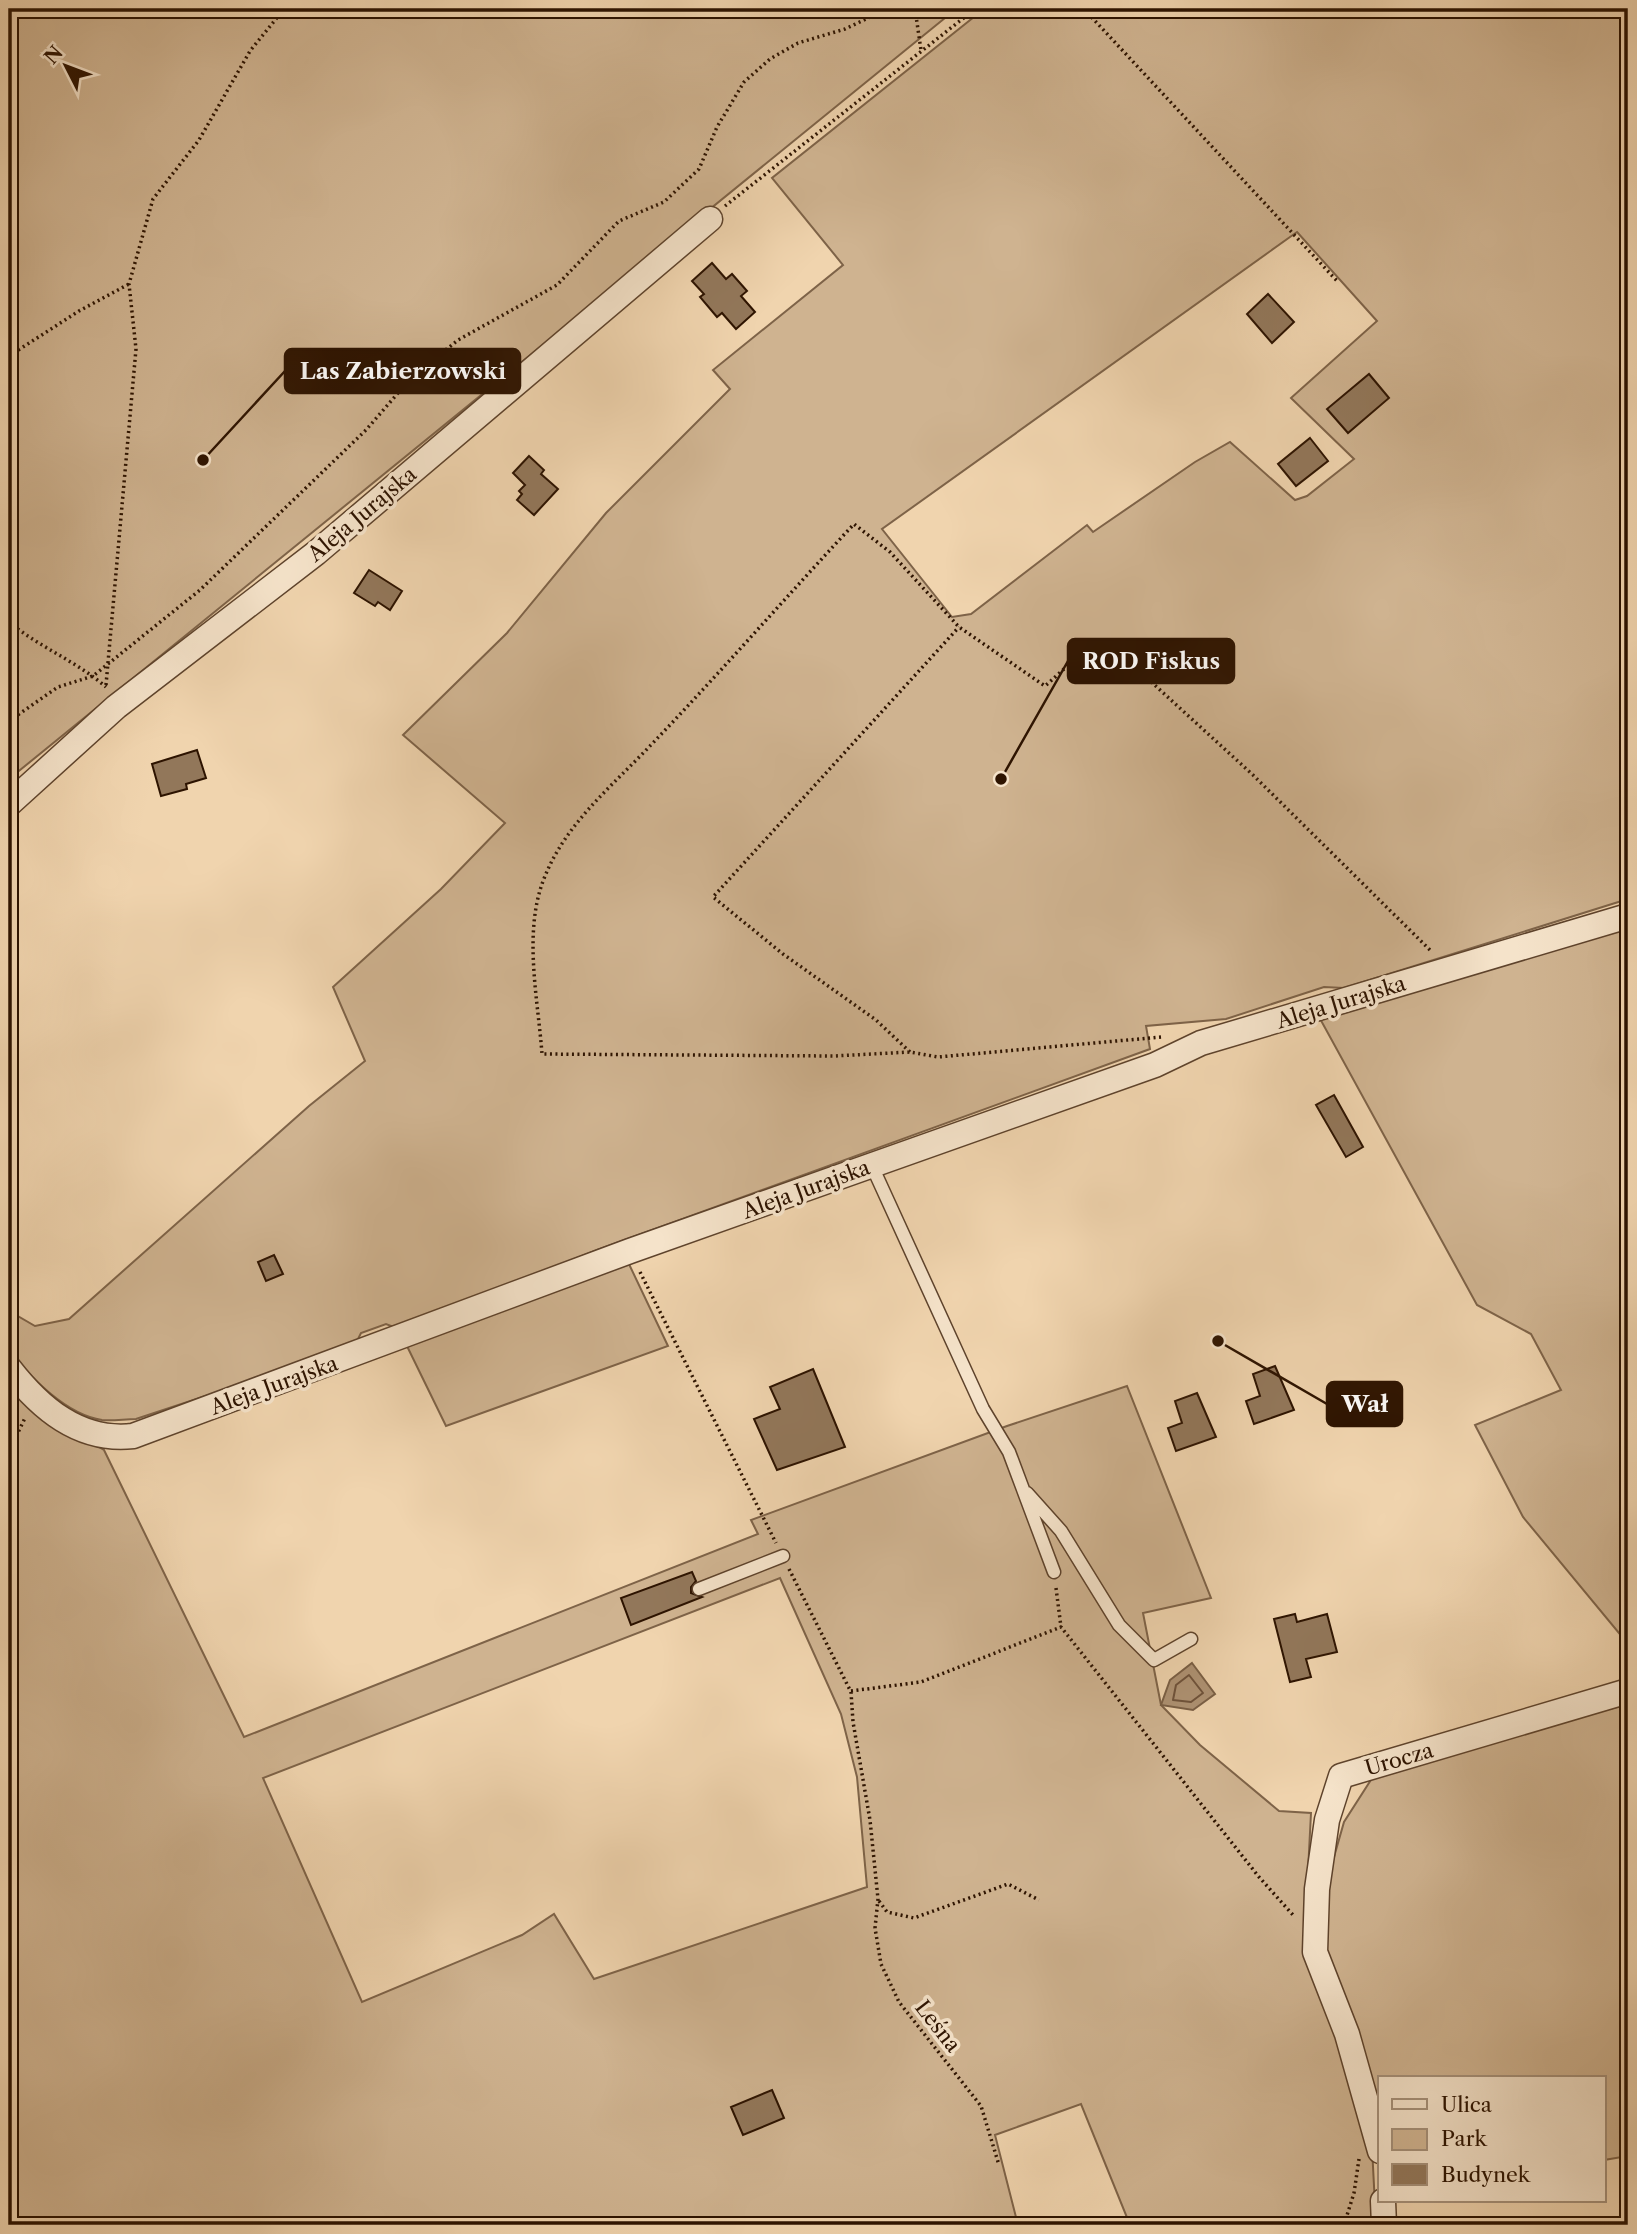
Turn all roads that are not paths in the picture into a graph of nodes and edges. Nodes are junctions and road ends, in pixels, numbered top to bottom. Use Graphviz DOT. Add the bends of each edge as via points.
graph roads {
  1 [pos="710,219"];
  2 [pos="9,804"];
  3 [pos="1628,916"];
  4 [pos="872,1166"];
  5 [pos="9,1368"];
  6 [pos="1022,1488"];
  7 [pos="783,1556"];
  8 [pos="1054,1572"];
  9 [pos="699,1589"];
  10 [pos="1191,1639"];
  11 [pos="1628,1691"];
  12 [pos="1378,2144"];
  13 [pos="1383,2202"];
  14 [pos="1384,2225"];
  1 -- 2 [label="street, Aleja Jurajska" via="316,553 116,707"];
  3 -- 4 [label="street, Aleja Jurajska" via="1201,1043 1155,1065"];
  4 -- 5 [label="street, Aleja Jurajska" via="133,1436 111,1439 81,1430 43,1407"];
  4 -- 6 [label="lane"];
  6 -- 8 [label="lane"];
  6 -- 10 [label="lane" via="1061,1531 1119,1625 1154,1660"];
  7 -- 9 [label="lane"];
  11 -- 12 [label="street, Urocza" via="1341,1776 1325,1834 1315,1952 1347,2034"];
  13 -- 14 [label="street"];
}
